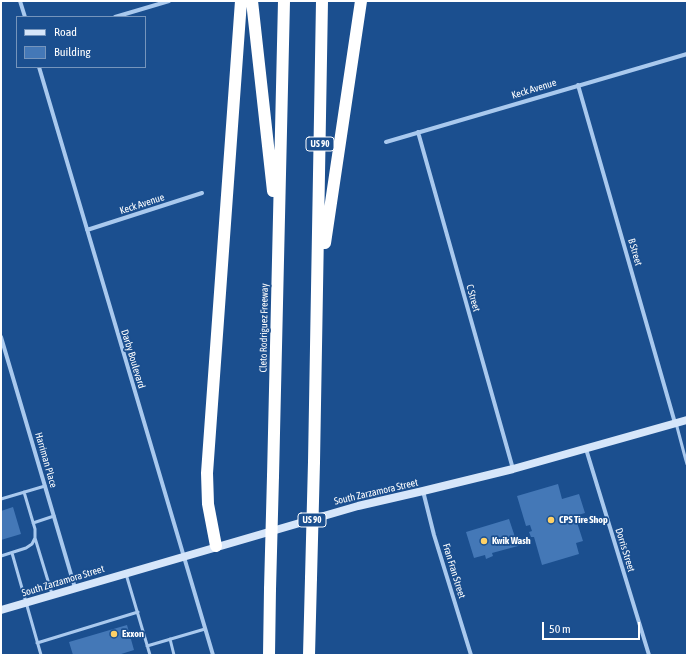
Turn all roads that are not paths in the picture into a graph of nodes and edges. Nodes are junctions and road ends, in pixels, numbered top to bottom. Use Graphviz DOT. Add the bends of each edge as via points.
graph roads {
  1 [pos="20,1"];
  2 [pos="169,1"];
  3 [pos="241,1"];
  4 [pos="252,1"];
  5 [pos="284,1"];
  6 [pos="322,1"];
  7 [pos="361,1"];
  8 [pos="24,16"];
  9 [pos="118,16"];
  10 [pos="687,54"];
  11 [pos="39,68"];
  12 [pos="578,85"];
  13 [pos="418,132"];
  14 [pos="386,142"];
  15 [pos="202,193"];
  16 [pos="86,230"];
  17 [pos="278,238"];
  18 [pos="318,286"];
  19 [pos="1,337"];
  20 [pos="687,420"];
  21 [pos="676,423"];
  22 [pos="586,449"];
  23 [pos="686,457"];
  24 [pos="687,464"];
  25 [pos="513,469"];
  26 [pos="45,486"];
  27 [pos="24,492"];
  28 [pos="423,492"];
  29 [pos="1,499"];
  30 [pos="54,516"];
  31 [pos="33,522"];
  32 [pos="35,538"];
  33 [pos="216,546"];
  34 [pos="12,552"];
  35 [pos="1,556"];
  36 [pos="183,556"];
  37 [pos="126,572"];
  38 [pos="75,588"];
  39 [pos="52,594"];
  40 [pos="26,602"];
  41 [pos="1,610"];
  42 [pos="138,612"];
  43 [pos="205,629"];
  44 [pos="170,639"];
  45 [pos="37,643"];
  46 [pos="147,646"];
  47 [pos="41,655"];
  48 [pos="150,655"];
  49 [pos="174,655"];
  50 [pos="213,655"];
  51 [pos="269,655"];
  52 [pos="309,655"];
  53 [pos="471,655"];
  54 [pos="649,655"];
  1 -- 8 [label="street"];
  2 -- 9 [label="street"];
  3 -- 33 [label="highway" via="207,473 208,504"];
  4 -- 17 [label="highway"];
  5 -- 17 [label="highway, Cleto Rodriguez Freeway"];
  6 -- 18 [label="highway, US 90"];
  7 -- 18 [label="highway"];
  10 -- 12 [label="street, Keck Avenue"];
  11 -- 16 [label="street, Darby Boulevard"];
  12 -- 13 [label="street, Keck Avenue"];
  12 -- 21 [label="street, B Street"];
  13 -- 14 [label="street, Keck Avenue"];
  13 -- 25 [label="street, C Street"];
  15 -- 16 [label="street, Keck Avenue"];
  16 -- 36 [label="street, Darby Boulevard"];
  17 -- 51 [label="highway, Cleto Rodriguez Freeway, bridge"];
  18 -- 52 [label="highway, US 90, bridge"];
  19 -- 26 [label="street, Harriman Place"];
  20 -- 21 [label="main road, South Zarzamora Street"];
  21 -- 22 [label="main road, South Zarzamora Street"];
  21 -- 23 [label="lane"];
  22 -- 25 [label="main road, South Zarzamora Street"];
  22 -- 54 [label="street, Dorris Street"];
  23 -- 24 [label="lane"];
  25 -- 28 [label="main road, South Zarzamora Street"];
  26 -- 27 [label="lane"];
  26 -- 30 [label="street, Harriman Place"];
  27 -- 29 [label="lane"];
  27 -- 31 [label="lane"];
  28 -- 33 [label="main road, South Zarzamora Street" via="358,506"];
  28 -- 53 [label="street, Fran Fran Street"];
  30 -- 31 [label="lane"];
  30 -- 38 [label="street, Harriman Place"];
  31 -- 32 [label="lane"];
  32 -- 34 [label="lane" via="26,548"];
  32 -- 39 [label="lane"];
  33 -- 36 [label="main road, South Zarzamora Street"];
  34 -- 35 [label="lane"];
  34 -- 40 [label="lane"];
  36 -- 37 [label="main road, South Zarzamora Street"];
  36 -- 43 [label="street, Darby Boulevard"];
  37 -- 38 [label="main road, South Zarzamora Street"];
  37 -- 42 [label="lane"];
  38 -- 39 [label="main road, South Zarzamora Street"];
  39 -- 40 [label="main road, South Zarzamora Street"];
  40 -- 41 [label="main road, South Zarzamora Street"];
  40 -- 45 [label="lane"];
  42 -- 45 [label="lane"];
  42 -- 46 [label="lane"];
  43 -- 44 [label="lane"];
  43 -- 50 [label="street, Darby Boulevard"];
  44 -- 46 [label="lane"];
  44 -- 49 [label="lane"];
  45 -- 47 [label="lane"];
  46 -- 48 [label="lane"];
}
